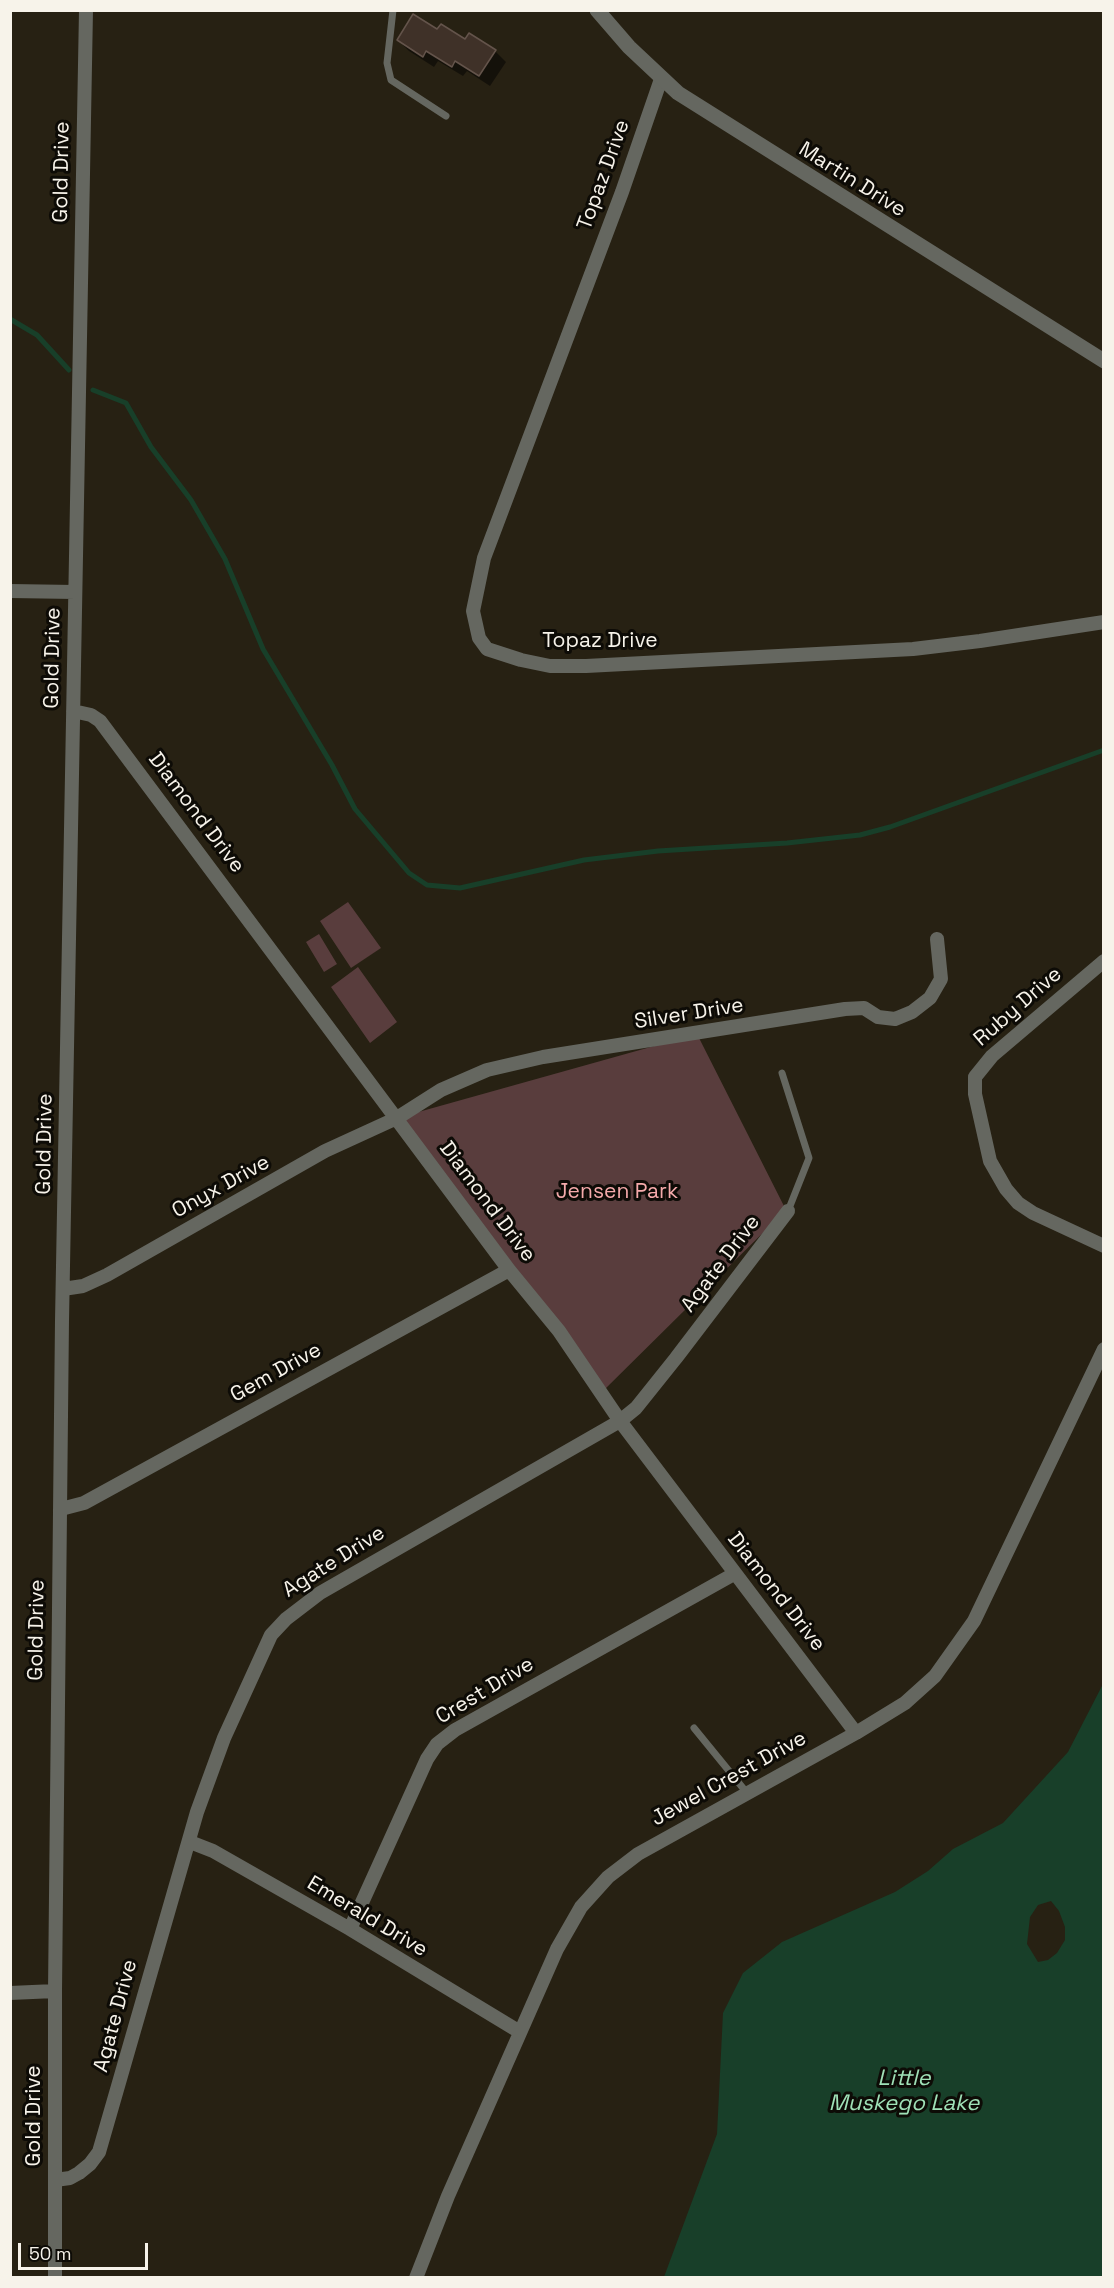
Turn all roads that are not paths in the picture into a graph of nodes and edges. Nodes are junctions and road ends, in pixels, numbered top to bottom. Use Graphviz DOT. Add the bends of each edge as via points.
graph roads {
  1 [pos="86,10"];
  2 [pos="393,10"];
  3 [pos="597,10"];
  4 [pos="661,79"];
  5 [pos="446,116"];
  6 [pos="1104,362"];
  7 [pos="10,591"];
  8 [pos="75,592"];
  9 [pos="1104,622"];
  10 [pos="73,711"];
  11 [pos="937,939"];
  12 [pos="1104,961"];
  13 [pos="782,1073"];
  14 [pos="397,1118"];
  15 [pos="788,1211"];
  16 [pos="1104,1246"];
  17 [pos="509,1270"];
  18 [pos="63,1289"];
  19 [pos="1104,1349"];
  20 [pos="620,1421"];
  21 [pos="61,1509"];
  22 [pos="734,1574"];
  23 [pos="694,1728"];
  24 [pos="856,1734"];
  25 [pos="747,1793"];
  26 [pos="190,1842"];
  27 [pos="350,1929"];
  28 [pos="55,1991"];
  29 [pos="10,1993"];
  30 [pos="520,2032"];
  31 [pos="55,2180"];
  32 [pos="55,2277"];
  33 [pos="416,2277"];
  1 -- 8 [label="street, Gold Drive"];
  2 -- 5 [label="lane" via="387,63 391,80"];
  3 -- 4 [label="street, Martin Drive"];
  4 -- 6 [label="street, Martin Drive" via="717,119"];
  4 -- 9 [label="street, Topaz Drive" via="484,558 473,611 479,638 487,649 550,666 586,666 913,649"];
  7 -- 8 [label="street"];
  8 -- 10 [label="street, Gold Drive"];
  10 -- 14 [label="street, Diamond Drive" via="100,721"];
  10 -- 18 [label="street, Gold Drive"];
  11 -- 14 [label="street, Silver Drive" via="941,979 930,998 895,1019 878,1017 864,1008 845,1010 543,1057 487,1070 441,1090"];
  12 -- 16 [label="street, Ruby Drive" via="992,1056 975,1077 990,1161 1006,1190 1033,1213"];
  13 -- 15 [label="lane" via="809,1158"];
  14 -- 17 [label="street, Diamond Drive"];
  14 -- 18 [label="street, Onyx Drive" via="325,1151 107,1275 83,1286"];
  15 -- 20 [label="street, Agate Drive" via="656,1383"];
  17 -- 20 [label="street, Diamond Drive" via="559,1331"];
  17 -- 21 [label="street, Gem Drive" via="84,1503"];
  18 -- 21 [label="street, Gold Drive"];
  19 -- 24 [label="street, Jewel Crest Drive" via="993,1582 953,1654 905,1703"];
  20 -- 22 [label="street, Diamond Drive"];
  20 -- 26 [label="street, Agate Drive" via="378,1558 286,1619 272,1635 250,1676 212,1770"];
  21 -- 28 [label="street, Gold Drive"];
  22 -- 24 [label="street, Diamond Drive"];
  22 -- 27 [label="street, Crest Drive" via="455,1730 437,1744"];
  23 -- 25 [label="lane"];
  24 -- 25 [label="street, Jewel Crest Drive"];
  25 -- 30 [label="street, Jewel Crest Drive" via="638,1854 592,1893 557,1949"];
  26 -- 27 [label="street, Emerald Drive" via="213,1851"];
  26 -- 31 [label="street, Agate Drive" via="99,2152 79,2173"];
  27 -- 30 [label="street, Emerald Drive"];
  28 -- 29 [label="street"];
  28 -- 31 [label="street, Gold Drive"];
  30 -- 33 [label="street, Jewel Crest Drive"];
  31 -- 32 [label="street, Gold Drive"];
}
